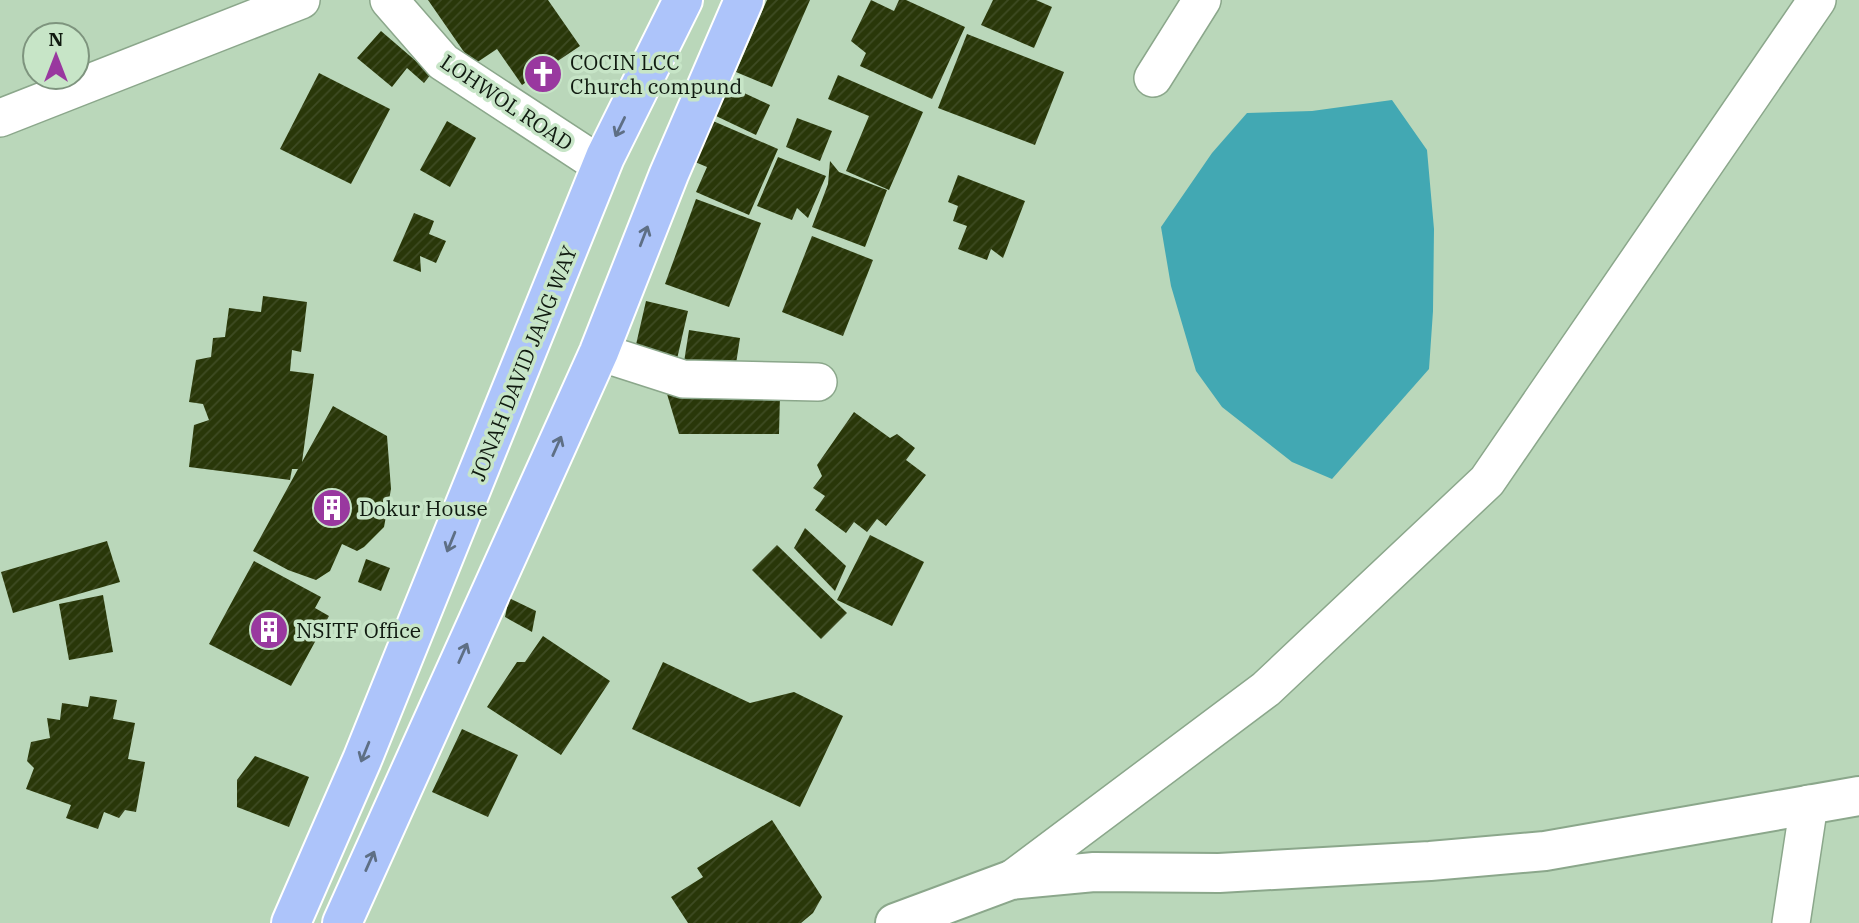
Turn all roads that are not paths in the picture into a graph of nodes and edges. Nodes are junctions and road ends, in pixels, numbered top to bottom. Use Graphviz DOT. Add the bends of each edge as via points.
graph roads {
  1 [pos="301,0"];
  2 [pos="389,0"];
  3 [pos="683,0"];
  4 [pos="744,0"];
  5 [pos="1202,0"];
  6 [pos="1817,0"];
  7 [pos="1153,78"];
  8 [pos="0,118"];
  9 [pos="602,166"];
  10 [pos="600,352"];
  11 [pos="818,382"];
  12 [pos="1859,796"];
  13 [pos="1809,804"];
  14 [pos="1011,880"];
  15 [pos="291,923"];
  16 [pos="342,923"];
  17 [pos="895,923"];
  18 [pos="1791,923"];
  1 -- 8 [label="street"];
  2 -- 9 [label="street, LOHWOL ROAD" via="443,62"];
  3 -- 9 [label="main road, JONAH DAVID JANG WAY, one-way"];
  10 -- 4 [label="main road, one-way" via="669,174"];
  5 -- 7 [label="street"];
  6 -- 14 [label="street" via="1487,481 1266,689"];
  9 -- 15 [label="main road, JONAH DAVID JANG WAY, one-way" via="362,760"];
  10 -- 11 [label="street" via="683,379"];
  16 -- 10 [label="main road, one-way"];
  12 -- 13 [label="street"];
  13 -- 14 [label="street" via="1545,851 1404,863 1219,873 1094,872"];
  13 -- 18 [label="street"];
  14 -- 17 [label="street"];
}
